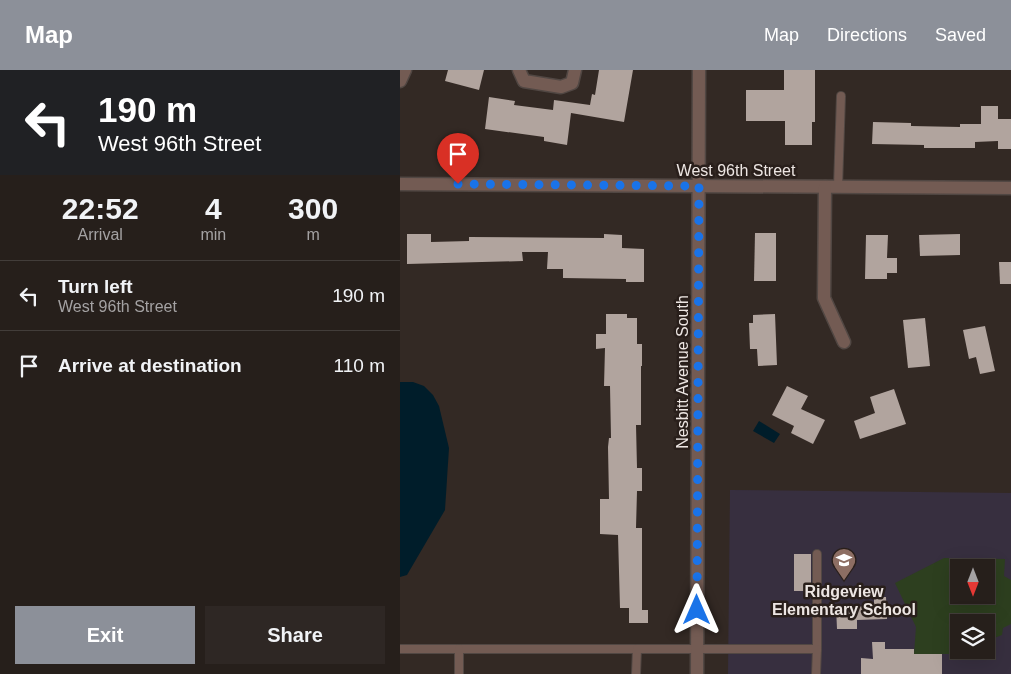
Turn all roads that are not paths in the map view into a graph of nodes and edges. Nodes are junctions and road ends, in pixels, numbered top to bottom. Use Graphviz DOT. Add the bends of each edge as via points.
graph roads {
  1 [pos="405,70"];
  2 [pos="519,70"];
  3 [pos="575,70"];
  4 [pos="699,70"];
  5 [pos="400,81"];
  6 [pos="841,96"];
  7 [pos="400,184"];
  8 [pos="699,186"];
  9 [pos="831,187"];
  10 [pos="1011,188"];
  11 [pos="844,342"];
  12 [pos="816,554"];
  13 [pos="400,649"];
  14 [pos="459,649"];
  15 [pos="637,649"];
  16 [pos="697,649"];
  17 [pos="817,649"];
  18 [pos="459,674"];
  19 [pos="636,674"];
  20 [pos="697,674"];
  21 [pos="816,674"];
  1 -- 5 [label="street"];
  2 -- 3 [label="street" via="524,81 562,87 572,83"];
  4 -- 8 [label="street, Nesbitt Avenue South"];
  6 -- 9 [label="lane"];
  7 -- 8 [label="street, West 96th Street"];
  8 -- 9 [label="street, West 96th Street"];
  8 -- 16 [label="street, Nesbitt Avenue South"];
  9 -- 10 [label="street, West 96th Street"];
  9 -- 11 [label="street" via="824,298"];
  12 -- 17 [label="lane"];
  13 -- 14 [label="lane"];
  14 -- 15 [label="lane"];
  14 -- 18 [label="lane"];
  15 -- 16 [label="lane"];
  15 -- 19 [label="lane"];
  16 -- 17 [label="lane"];
  16 -- 20 [label="street, Nesbitt Avenue South"];
  17 -- 21 [label="lane"];
}
